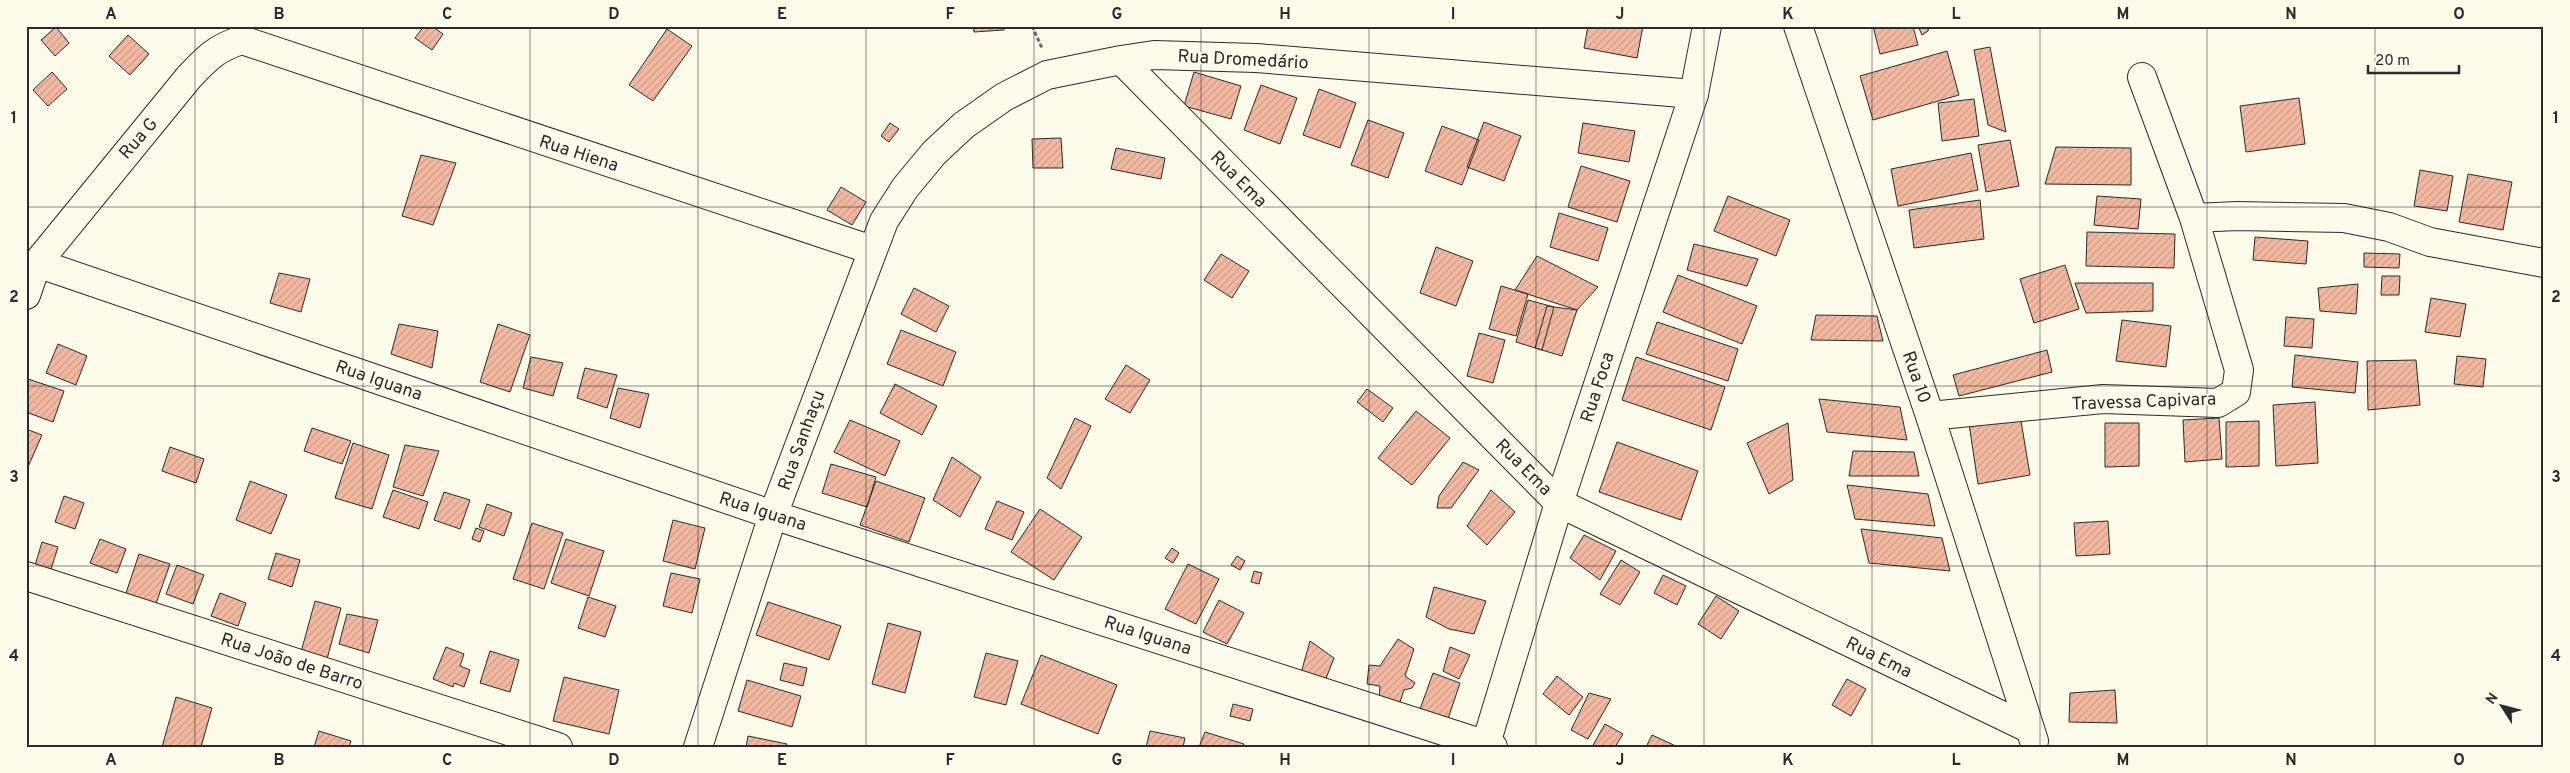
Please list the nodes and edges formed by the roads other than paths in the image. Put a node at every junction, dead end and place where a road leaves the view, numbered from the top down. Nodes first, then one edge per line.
1 (1707, 26) edge
2 (1798, 26) edge
3 (287, 56) joint
4 (1121, 60) junction
5 (2142, 77) dead end
6 (1694, 94) junction
7 (2194, 218) junction
8 (872, 250) junction
9 (2544, 262) edge
10 (37, 263) junction
11 (26, 295) edge
12 (1930, 416) junction
13 (1559, 503) junction
14 (773, 515) junction
15 (26, 576) edge
16 (2033, 738) edge
17 (1488, 746) edge
18 (558, 747) edge
19 (698, 747) edge

1 - 6 street, Rua Foca
2 - 12 street, Rua 10
3 - 8 street, Rua Hiena
3 - 10 street, Rua G
4 - 6 street, Rua Dromedário
4 - 8 street, Rua Dromedário
4 - 13 street, Rua Ema
5 - 7 street, Travessa Capivara
6 - 13 street, Rua Foca
7 - 9 street
7 - 12 street, Travessa Capivara
8 - 14 street, Rua Sanhaçu
10 - 11 street, Rua G
10 - 14 street, Rua Iguana
12 - 16 street, Rua 10
13 - 16 street, Rua Ema
13 - 17 street, Rua Foca
14 - 17 street, Rua Iguana
14 - 19 street, Rua Sanhaçu
15 - 18 street, Rua João de Barro

